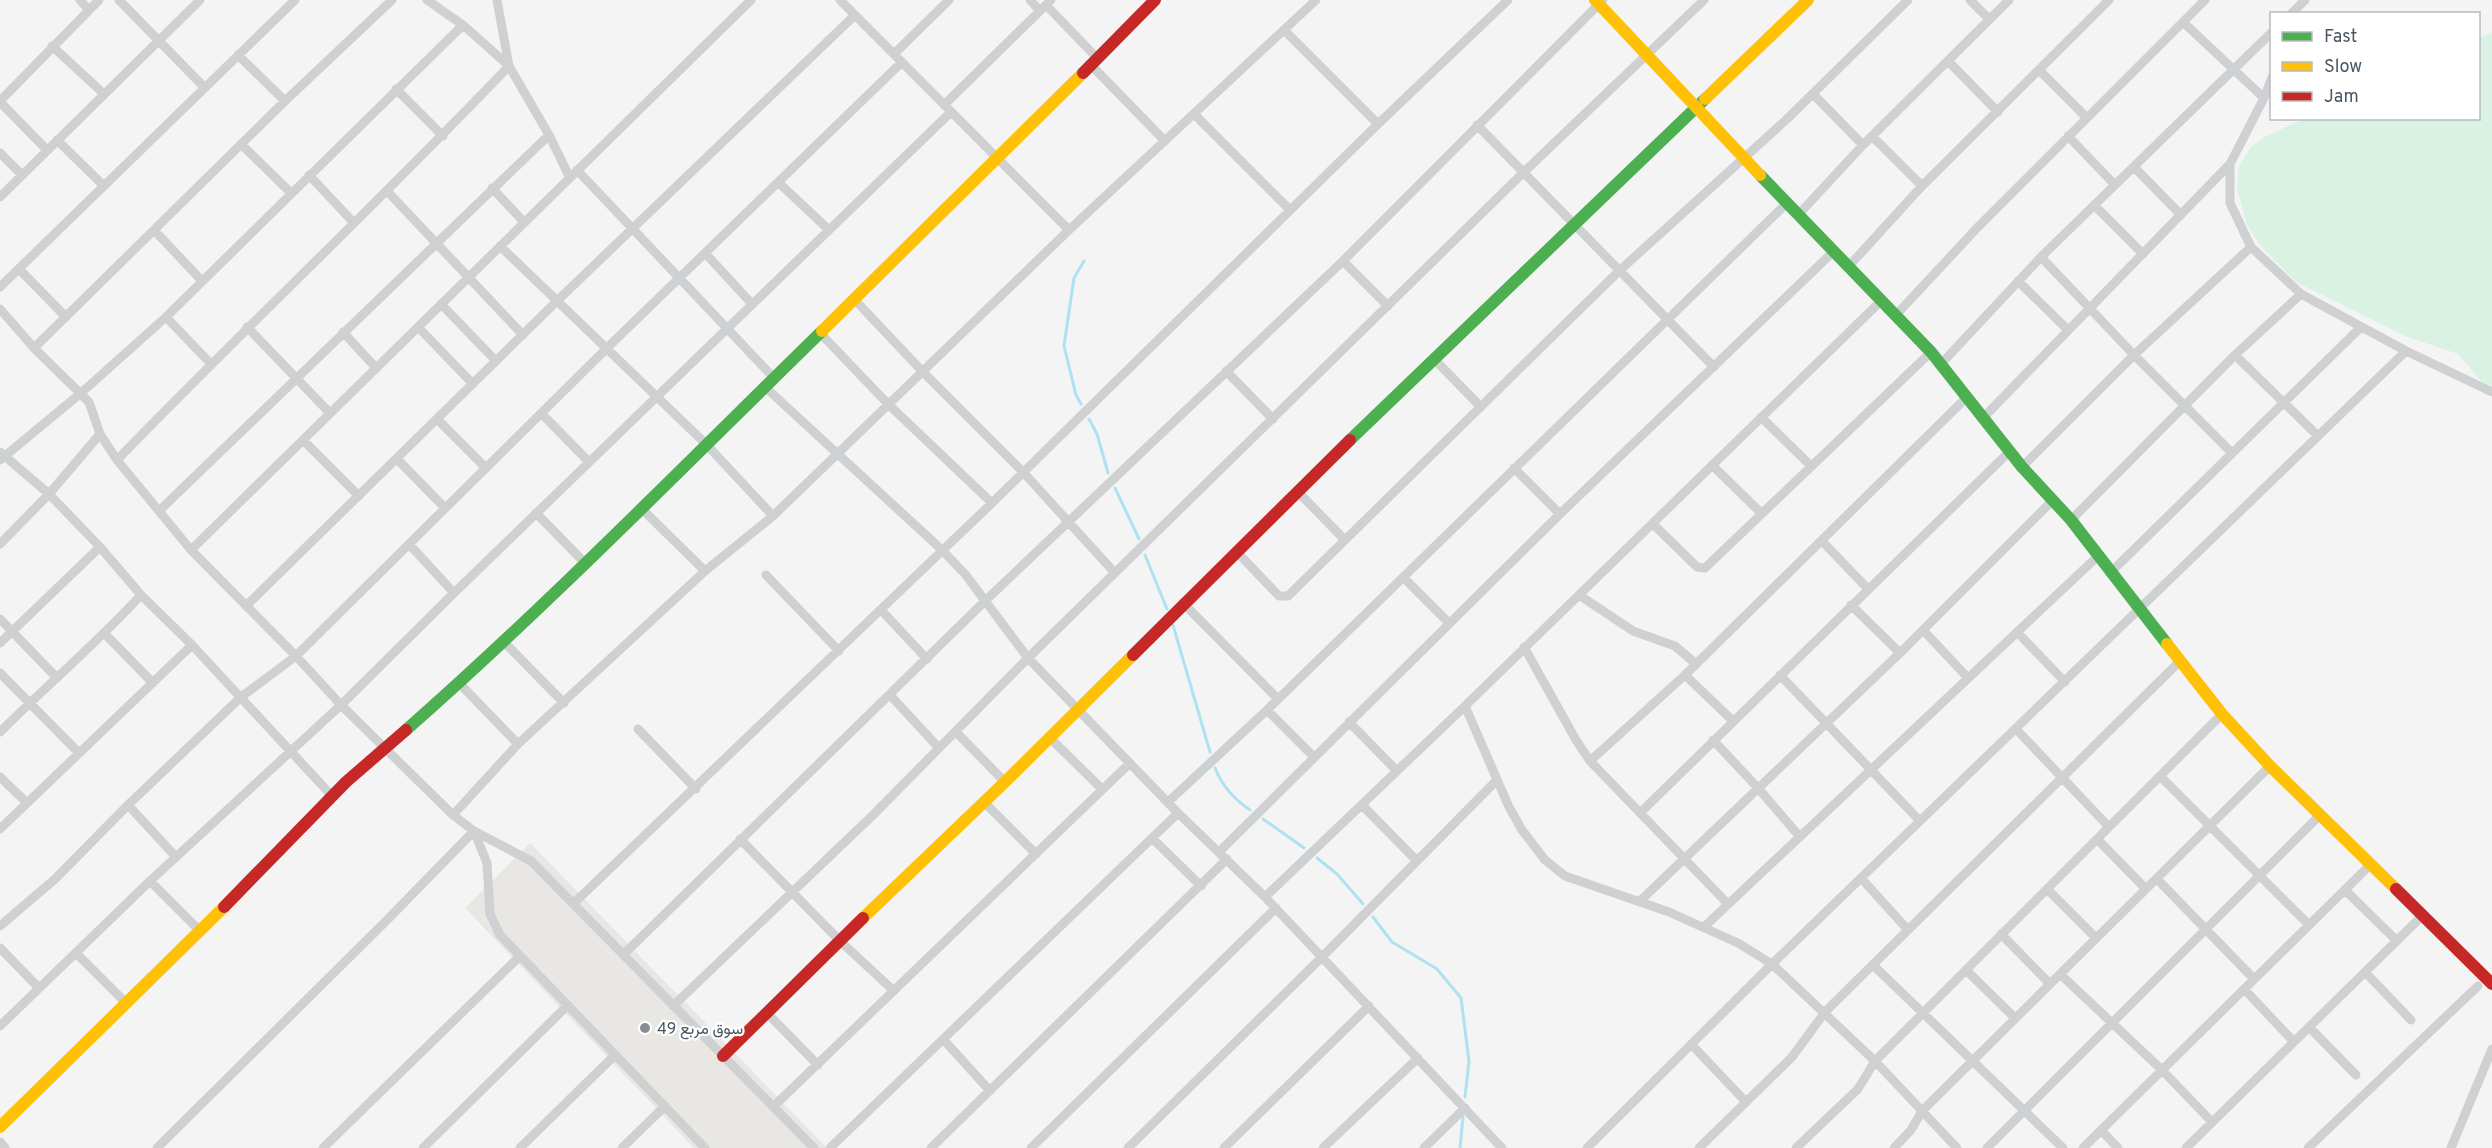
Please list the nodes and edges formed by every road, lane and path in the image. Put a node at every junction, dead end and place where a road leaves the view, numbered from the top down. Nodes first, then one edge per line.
1 (80, 0) edge
2 (99, 0) edge
3 (119, 0) edge
4 (200, 0) edge
5 (295, 0) edge
6 (392, 0) edge
7 (427, 0) edge
8 (497, 0) edge
9 (751, 0) edge
10 (949, 0) edge
11 (1030, 0) edge
12 (1155, 0) edge
13 (1508, 0) edge
14 (1704, 0) edge
15 (1808, 0) edge
16 (1893, 0) edge
17 (1908, 0) edge
18 (1970, 0) edge
19 (2009, 0) edge
20 (2109, 0) edge
21 (2205, 0) edge
22 (1599, 1) edge
23 (2305, 1) edge
24 (846, 2) edge
25 (1309, 2) edge
26 (1045, 5) edge
27 (1900, 8) junction
28 (89, 10) junction
29 (2293, 12) edge
30 (855, 15) junction
31 (1989, 20) junction
32 (2183, 22) junction
33 (463, 25) junction
34 (1284, 30) junction
35 (2270, 33) edge
36 (159, 40) junction
37 (52, 46) junction
38 (894, 54) junction
39 (1647, 55) junction
40 (238, 56) junction
41 (902, 62) junction
42 (1094, 62) junction
43 (1949, 62) junction
44 (509, 66) junction
45 (2233, 69) junction
46 (2040, 70) junction
47 (2270, 80) edge
48 (205, 88) junction
49 (396, 89) junction
50 (104, 94) junction
51 (1813, 94) junction
52 (2264, 98) junction
53 (0, 102) edge
54 (285, 102) junction
55 (944, 105) junction
56 (1695, 106) junction
57 (951, 112) junction
58 (1998, 112) junction
59 (1194, 114) junction
60 (2086, 117) junction
61 (1378, 124) junction
62 (1478, 125) junction
63 (549, 135) junction
64 (442, 136) junction
65 (1872, 136) junction
66 (2068, 136) junction
67 (57, 140) junction
68 (1165, 141) junction
69 (241, 144) junction
70 (1863, 145) junction
71 (47, 150) junction
72 (0, 153) edge
73 (1743, 157) junction
74 (998, 159) junction
75 (2230, 164) junction
76 (2134, 167) junction
77 (578, 170) junction
78 (1524, 173) junction
79 (22, 175) junction
80 (309, 175) junction
81 (570, 178) junction
82 (778, 182) junction
83 (2115, 185) junction
84 (104, 186) junction
85 (1922, 186) junction
86 (492, 188) junction
87 (387, 191) junction
88 (291, 193) junction
89 (0, 197) edge
90 (1787, 203) junction
91 (2094, 205) junction
92 (1290, 210) junction
93 (1798, 215) junction
94 (2181, 215) junction
95 (524, 222) junction
96 (354, 223) junction
97 (1573, 224) junction
98 (633, 228) junction
99 (154, 230) junction
100 (829, 230) junction
101 (1069, 231) junction
102 (437, 241) junction
103 (500, 246) junction
104 (2251, 247) junction
105 (1834, 251) junction
106 (705, 254) junction
107 (2143, 254) junction
108 (2041, 257) junction
109 (1343, 261) junction
110 (1849, 266) junction
111 (19, 269) junction
112 (1619, 272) junction
113 (469, 277) junction
114 (680, 278) junction
115 (202, 281) junction
116 (2018, 281) junction
117 (0, 287) edge
118 (2301, 294) junction
119 (854, 299) junction
120 (1882, 300) junction
121 (557, 301) junction
122 (441, 304) junction
123 (752, 304) junction
124 (1388, 306) junction
125 (0, 309) edge
126 (2089, 309) junction
127 (1896, 315) junction
128 (66, 317) junction
129 (166, 317) junction
130 (1667, 320) junction
131 (248, 327) junction
132 (418, 327) junction
133 (2361, 327) junction
134 (727, 329) junction
135 (2068, 330) junction
136 (343, 332) junction
137 (820, 333) junction
138 (523, 335) junction
139 (34, 348) junction
140 (607, 348) junction
141 (2406, 351) junction
142 (1931, 352) junction
143 (2134, 355) junction
144 (2235, 355) junction
145 (1434, 359) junction
146 (496, 361) junction
147 (211, 364) junction
148 (1941, 364) junction
149 (1714, 367) junction
150 (376, 368) junction
151 (1226, 371) junction
152 (922, 372) junction
153 (296, 378) junction
154 (774, 378) junction
155 (473, 384) junction
156 (765, 387) junction
157 (2492, 392) edge
158 (81, 393) junction
159 (657, 396) junction
160 (1967, 397) junction
161 (2282, 402) junction
162 (888, 404) junction
163 (2185, 405) junction
164 (1481, 407) junction
165 (330, 413) junction
166 (541, 413) junction
167 (1761, 417) junction
168 (437, 418) junction
169 (1983, 418) junction
170 (1273, 419) junction
171 (100, 434) junction
172 (2318, 436) junction
173 (303, 440) junction
174 (706, 444) junction
175 (2010, 451) junction
176 (2232, 453) junction
177 (836, 454) junction
178 (2, 456) edge
179 (397, 459) junction
180 (117, 460) junction
181 (589, 462) junction
182 (1712, 465) junction
183 (1811, 466) junction
184 (2022, 467) junction
185 (486, 468) junction
186 (1514, 468) junction
187 (1023, 472) junction
188 (1297, 490) junction
189 (49, 494) junction
190 (359, 496) junction
191 (2053, 500) junction
192 (992, 503) junction
193 (445, 508) junction
194 (640, 508) junction
195 (160, 510) junction
196 (536, 513) junction
197 (1761, 513) junction
198 (1560, 514) junction
199 (774, 516) junction
200 (2071, 520) junction
201 (1068, 522) junction
202 (1653, 524) junction
203 (1345, 540) junction
204 (1822, 541) junction
205 (0, 544) edge
206 (409, 544) junction
207 (100, 547) junction
208 (941, 549) junction
209 (191, 550) junction
210 (1236, 551) junction
211 (2098, 556) junction
212 (585, 563) junction
213 (705, 571) junction
214 (1115, 573) junction
215 (2110, 573) junction
216 (766, 575) dead end
217 (1403, 577) junction
218 (1868, 589) junction
219 (454, 593) junction
220 (141, 595) junction
221 (1579, 595) junction
222 (985, 601) junction
223 (1183, 603) junction
224 (1851, 605) junction
225 (246, 606) junction
226 (881, 610) junction
227 (2140, 611) junction
228 (0, 619) edge
229 (1449, 623) junction
230 (1923, 630) junction
231 (12, 631) junction
232 (2017, 632) junction
233 (105, 634) junction
234 (504, 641) junction
235 (0, 643) edge
236 (192, 645) junction
237 (1524, 647) junction
238 (839, 651) junction
239 (1899, 653) junction
240 (296, 656) junction
241 (1028, 658) junction
242 (927, 659) junction
243 (2180, 661) junction
244 (1696, 664) junction
245 (0, 673) edge
246 (1685, 675) junction
247 (1780, 675) junction
248 (57, 678) junction
249 (1968, 678) junction
250 (2065, 682) junction
251 (153, 683) junction
252 (459, 683) junction
253 (890, 695) junction
254 (240, 697) junction
255 (1278, 699) junction
256 (29, 703) junction
257 (564, 703) junction
258 (341, 705) junction
259 (1465, 706) junction
260 (1078, 708) junction
261 (1267, 710) junction
262 (2222, 714) junction
263 (1733, 721) junction
264 (1349, 722) junction
265 (1826, 723) junction
266 (638, 729) dead end
267 (2016, 729) junction
268 (0, 732) edge
269 (956, 732) junction
270 (1050, 738) junction
271 (1713, 740) junction
272 (518, 744) junction
273 (386, 746) junction
274 (939, 748) junction
275 (290, 751) junction
276 (79, 753) junction
277 (1314, 757) junction
278 (1590, 761) junction
279 (1130, 763) junction
280 (2270, 766) junction
281 (1871, 769) junction
282 (1397, 771) junction
283 (2160, 776) junction
284 (0, 777) edge
285 (2062, 778) junction
286 (1496, 780) junction
287 (1005, 782) junction
288 (1758, 788) junction
289 (696, 789) junction
290 (1102, 789) junction
291 (332, 796) junction
292 (984, 802) junction
293 (1168, 802) junction
294 (27, 803) junction
295 (128, 805) junction
296 (1362, 805) junction
297 (1178, 813) junction
298 (1640, 813) junction
299 (453, 815) junction
300 (2320, 815) junction
301 (1920, 821) junction
302 (2209, 826) junction
303 (2109, 827) junction
304 (0, 829) edge
305 (474, 831) junction
306 (1800, 837) junction
307 (1152, 838) junction
308 (740, 839) junction
309 (2097, 839) junction
310 (1219, 852) junction
311 (1036, 854) junction
312 (176, 857) junction
313 (1227, 859) junction
314 (1684, 859) junction
315 (1417, 861) junction
316 (2370, 865) junction
317 (2259, 876) junction
318 (1861, 878) junction
319 (2157, 879) junction
320 (150, 881) junction
321 (1201, 886) junction
322 (2047, 889) junction
323 (2146, 889) junction
324 (792, 890) junction
325 (2345, 890) junction
326 (1265, 897) junction
327 (1640, 901) junction
328 (573, 904) junction
329 (1728, 904) junction
330 (1276, 908) junction
331 (2423, 915) junction
332 (1, 922) edge
333 (2309, 925) junction
334 (1704, 927) junction
335 (2206, 929) junction
336 (199, 930) junction
337 (1908, 930) junction
338 (2001, 934) junction
339 (2096, 938) junction
340 (840, 941) junction
341 (2397, 941) junction
342 (0, 948) edge
343 (76, 953) junction
344 (623, 955) junction
345 (520, 956) junction
346 (1323, 957) junction
347 (1772, 964) junction
348 (1873, 965) junction
349 (1966, 970) junction
350 (2365, 972) junction
351 (2060, 974) junction
352 (2254, 979) junction
353 (2050, 984) junction
354 (2492, 984) edge
355 (38, 987) junction
356 (2478, 987) dead end
357 (2244, 989) junction
358 (894, 991) junction
359 (126, 1003) junction
360 (568, 1005) junction
361 (673, 1006) junction
362 (1369, 1006) junction
363 (1825, 1012) junction
364 (767, 1013) junction
365 (1922, 1014) junction
366 (2015, 1018) junction
367 (2411, 1020) dead end
368 (2112, 1023) junction
369 (0, 1026) edge
370 (2309, 1028) junction
371 (943, 1039) junction
372 (2294, 1042) junction
373 (1691, 1044) junction
374 (2492, 1049) edge
375 (615, 1055) junction
376 (723, 1056) junction
377 (1418, 1058) junction
378 (1875, 1061) junction
379 (1972, 1062) junction
380 (818, 1065) junction
381 (2162, 1070) junction
382 (2356, 1075) dead end
383 (990, 1091) junction
384 (1746, 1102) junction
385 (665, 1106) junction
386 (773, 1107) junction
387 (1465, 1108) junction
388 (1922, 1111) junction
389 (2024, 1111) junction
390 (2212, 1122) junction
391 (0, 1127) edge
392 (2101, 1130) junction
393 (0, 1142) edge
394 (5, 1148) edge
395 (157, 1148) edge
396 (323, 1148) edge
397 (423, 1148) edge
398 (520, 1148) edge
399 (622, 1148) edge
400 (705, 1148) edge
401 (814, 1148) edge
402 (830, 1148) edge
403 (931, 1148) edge
404 (1031, 1148) edge
405 (1128, 1148) edge
406 (1224, 1148) edge
407 (1323, 1148) edge
408 (1424, 1148) edge
409 (1502, 1148) edge
410 (1587, 1148) edge
411 (1699, 1148) edge
412 (1796, 1148) edge
413 (1894, 1148) edge
414 (1957, 1148) edge
415 (1987, 1148) edge
416 (2063, 1148) edge
417 (2083, 1148) edge
418 (2118, 1148) edge
419 (2186, 1148) edge
420 (2308, 1148) edge
421 (2451, 1148) edge

1 - 28 street
2 - 28 street
3 - 36 street
4 - 36 street
5 - 40 street
6 - 54 street
7 - 33 street
8 - 44 street
9 - 77 street
10 - 38 street
11 - 26 street
12 - 42 street
13 - 61 street
14 - 39 street
15 - 56 street
16 - 27 street
17 - 27 street
18 - 31 street
19 - 31 street
20 - 46 street
21 - 32 street
22 - 39 street
22 - 62 street
23 - 29 street
24 - 30 street
25 - 34 street
26 - 42 street
26 - 55 street
27 - 51 street
28 - 37 street
30 - 38 street
30 - 98 street
31 - 43 street
32 - 45 street
32 - 60 street
33 - 44 street
33 - 49 street
34 - 59 street
34 - 61 street
35 - 45 street
36 - 48 street
36 - 50 street
37 - 50 street
37 - 53 street
38 - 41 street
39 - 56 street
39 - 78 street
40 - 48 street
40 - 54 street
41 - 55 street
41 - 82 street
42 - 68 street
42 - 74 street
43 - 58 street
43 - 65 street
44 - 63 street
44 - 64 street
45 - 52 street
45 - 76 street
46 - 58 street
46 - 60 street
47 - 52 street
48 - 84 street
49 - 64 street
49 - 80 street
50 - 67 street
51 - 70 street
51 - 73 street
52 - 75 street
53 - 71 street
54 - 69 street
55 - 57 street
56 - 73 street
56 - 97 street
57 - 74 street
57 - 100 street
58 - 85 street
59 - 68 street
59 - 92 street
60 - 66 street
61 - 92 street
62 - 78 street
62 - 109 street
63 - 81 street
63 - 86 street
64 - 87 street
65 - 70 street
65 - 85 street
66 - 83 street
66 - 127 street
67 - 71 street
67 - 84 street
68 - 101 street
69 - 88 street
69 - 99 street
70 - 93 street
71 - 79 street
72 - 79 street
73 - 90 street
73 - 112 street
74 - 101 street
74 - 119 street
75 - 94 street
75 - 104 street
76 - 83 street
76 - 94 street
77 - 81 street
77 - 98 street
78 - 97 street
78 - 124 street
79 - 89 street
80 - 88 street
80 - 96 street
81 - 95 street
82 - 100 street
82 - 106 street
83 - 91 street
84 - 111 street
85 - 110 street
86 - 95 street
86 - 102 street
87 - 96 street
87 - 102 street
88 - 115 street
90 - 93 street
90 - 130 street
91 - 107 street
91 - 108 street
92 - 187 street
93 - 105 street
94 - 107 street
95 - 103 street
96 - 131 street
97 - 112 street
97 - 145 street
98 - 114 street
98 - 121 street
99 - 115 street
99 - 128 street
100 - 123 street
101 - 152 street
102 - 113 street
102 - 136 street
103 - 113 street
103 - 121 street
104 - 118 street
104 - 143 street
105 - 110 street
105 - 149 street
106 - 114 street
106 - 123 street
107 - 126 street
108 - 116 street
108 - 126 street
109 - 124 street
109 - 151 street
110 - 120 street
111 - 117 street
111 - 128 street
112 - 130 street
112 - 164 street
113 - 122 street
113 - 138 street
114 - 134 street
114 - 140 street
115 - 129 street
116 - 135 street
116 - 148 street
118 - 133 street
118 - 144 street
119 - 137 street
119 - 152 street
120 - 127 street
120 - 167 street
121 - 138 street
121 - 140 street
122 - 132 street
122 - 146 street
123 - 134 street
124 - 170 street
125 - 139 street
126 - 135 street
126 - 143 street
127 - 142 street
128 - 139 street
129 - 147 street
129 - 158 street
130 - 149 street
130 - 186 street
131 - 147 street
131 - 153 street
132 - 150 street
132 - 155 street
133 - 141 street
133 - 161 street
134 - 154 street
134 - 159 street
135 - 169 street
136 - 150 street
136 - 153 street
137 - 154 street
137 - 162 street
138 - 146 street
139 - 158 street
140 - 159 street
140 - 166 street
141 - 157 street
141 - 172 street
142 - 148 street
142 - 183 street
143 - 163 street
143 - 184 street
144 - 161 street
144 - 163 street
145 - 164 street
145 - 188 street
146 - 155 street
147 - 180 street
148 - 160 street
149 - 198 street
150 - 165 street
151 - 170 street
151 - 201 street
152 - 162 street
152 - 187 street
153 - 165 street
153 - 195 street
154 - 156 street
155 - 168 street
156 - 174 street
156 - 177 street
158 - 171 street
158 - 178 street
159 - 174 street
159 - 181 street
160 - 169 street
160 - 204 street
161 - 172 street
161 - 176 street
162 - 177 street
162 - 192 street
163 - 176 street
163 - 200 street
164 - 203 street
165 - 173 street
166 - 181 street
166 - 185 street
167 - 182 street
167 - 183 street
168 - 179 street
168 - 185 street
169 - 175 street
170 - 214 street
171 - 180 street
171 - 189 street
172 - 227 street
173 - 190 street
173 - 209 street
174 - 194 street
174 - 199 street
175 - 184 street
175 - 218 street
176 - 215 street
177 - 199 street
177 - 208 street
178 - 189 street
179 - 190 street
179 - 193 street
180 - 195 street
181 - 196 street
182 - 197 street
182 - 202 street
183 - 197 street
184 - 191 street
185 - 193 street
186 - 198 street
186 - 217 street
187 - 192 street
187 - 201 street
188 - 203 street
188 - 210 street
189 - 205 street
189 - 207 street
190 - 225 street
191 - 200 street
191 - 230 street
192 - 208 street
193 - 206 street
194 - 212 street
194 - 213 street
195 - 209 street
196 - 212 street
196 - 219 street
197 - 202 street
198 - 229 street
199 - 213 street
200 - 211 street
201 - 214 street
201 - 222 street
202 - 221 street
203 - 210 street
204 - 218 street
204 - 244 street
206 - 219 street
206 - 240 street
207 - 220 street
207 - 231 street
208 - 222 street
208 - 226 street
209 - 225 street
210 - 223 street
211 - 215 street
211 - 232 street
212 - 234 street
213 - 257 street
214 - 241 street
215 - 227 street
216 - 238 street
217 - 229 street
217 - 255 street
218 - 224 street
219 - 258 street
220 - 233 street
220 - 236 street
221 - 237 street
221 - 244 street
222 - 241 street
222 - 242 street
223 - 255 street
223 - 260 street
224 - 239 street
224 - 247 street
225 - 240 street
226 - 238 street
226 - 242 street
227 - 243 street
227 - 250 street
228 - 231 street
229 - 264 street
230 - 239 street
230 - 249 street
231 - 235 street
231 - 248 street
232 - 249 street
232 - 250 street
233 - 248 street
233 - 251 street
234 - 252 street
234 - 257 street
236 - 251 street
236 - 254 street
237 - 259 street
237 - 278 street
238 - 289 street
239 - 265 street
240 - 254 street
240 - 258 street
241 - 260 street
241 - 269 street
242 - 253 street
243 - 262 street
243 - 285 street
244 - 246 street
245 - 256 street
246 - 263 street
246 - 278 street
247 - 263 street
247 - 265 street
248 - 256 street
249 - 281 street
250 - 267 street
251 - 276 street
252 - 272 street
252 - 273 street
253 - 274 street
253 - 308 street
254 - 275 street
254 - 295 street
255 - 261 street
256 - 268 street
256 - 276 street
257 - 272 street
258 - 273 street
258 - 275 street
259 - 282 street
259 - 286 street
260 - 270 street
260 - 279 street
261 - 277 street
261 - 293 street
262 - 280 street
262 - 283 street
263 - 271 street
264 - 277 street
264 - 282 street
265 - 281 street
265 - 288 street
266 - 289 street
267 - 285 street
267 - 301 street
269 - 274 street
269 - 287 street
270 - 287 street
270 - 290 street
271 - 288 street
271 - 298 street
272 - 299 street
273 - 291 street
273 - 299 street
274 - 324 street
275 - 291 street
275 - 312 street
276 - 294 street
277 - 310 street
278 - 298 street
279 - 290 street
279 - 293 street
280 - 300 street
280 - 302 street
281 - 301 street
281 - 306 street
282 - 296 street
283 - 302 street
283 - 303 street
284 - 294 street
285 - 303 street
285 - 337 street
286 - 315 street
286 - 327 street
287 - 292 street
288 - 306 street
288 - 314 street
289 - 328 street
290 - 311 street
291 - 336 street
292 - 311 street
292 - 340 street
293 - 297 street
294 - 304 street
295 - 312 street
295 - 332 street
296 - 315 street
296 - 326 street
297 - 307 street
297 - 310 street
298 - 314 street
299 - 305 street
300 - 316 street
300 - 317 street
301 - 318 street
302 - 317 street
302 - 319 street
303 - 309 street
305 - 328 street
305 - 345 street
305 - 395 street
306 - 329 street
307 - 321 street
307 - 371 street
308 - 324 street
308 - 344 street
309 - 322 street
309 - 323 street
310 - 313 street
311 - 358 street
312 - 320 street
313 - 321 street
313 - 326 street
314 - 327 street
314 - 329 street
315 - 346 street
316 - 325 street
316 - 331 street
317 - 333 street
317 - 335 street
318 - 337 street
318 - 347 street
319 - 323 street
319 - 335 street
320 - 336 street
320 - 343 street
321 - 383 street
322 - 338 street
322 - 339 street
323 - 339 street
324 - 340 street
324 - 361 street
325 - 333 street
325 - 341 street
326 - 330 street
327 - 334 street
328 - 344 street
329 - 334 street
330 - 346 street
330 - 404 street
331 - 341 street
331 - 354 street
333 - 352 street
334 - 347 street
335 - 352 street
335 - 368 street
336 - 359 street
337 - 348 street
338 - 349 street
338 - 353 street
339 - 351 street
340 - 358 street
340 - 364 street
341 - 350 street
342 - 355 street
343 - 355 street
343 - 359 street
344 - 361 street
345 - 360 street
345 - 396 street
346 - 362 street
346 - 405 street
347 - 363 street
347 - 373 street
348 - 363 street
348 - 365 street
349 - 365 street
349 - 366 street
350 - 367 street
350 - 370 street
351 - 353 street
351 - 368 street
352 - 357 street
353 - 366 street
355 - 369 street
356 - 420 street
357 - 372 street
357 - 381 street
358 - 380 street
359 - 391 street
360 - 375 street
360 - 397 street
361 - 376 street
362 - 377 street
362 - 406 street
363 - 378 street
363 - 384 street
364 - 376 street
364 - 380 street
365 - 378 street
365 - 379 street
366 - 379 street
368 - 381 street
368 - 389 street
370 - 372 street
370 - 382 street
371 - 383 street
371 - 402 street
372 - 390 street
373 - 384 street
373 - 410 street
374 - 421 street
375 - 385 street
375 - 398 street
376 - 386 street
377 - 387 street
377 - 407 street
378 - 388 street
378 - 412 street
379 - 388 street
379 - 389 street
380 - 386 street
381 - 390 street
381 - 392 street
383 - 403 street
384 - 411 street
385 - 399 street
385 - 400 street
386 - 401 street
387 - 408 street
387 - 409 street
388 - 413 street
388 - 414 street
389 - 415 street
389 - 416 street
390 - 419 street
392 - 417 street
392 - 418 street
393 - 394 street

